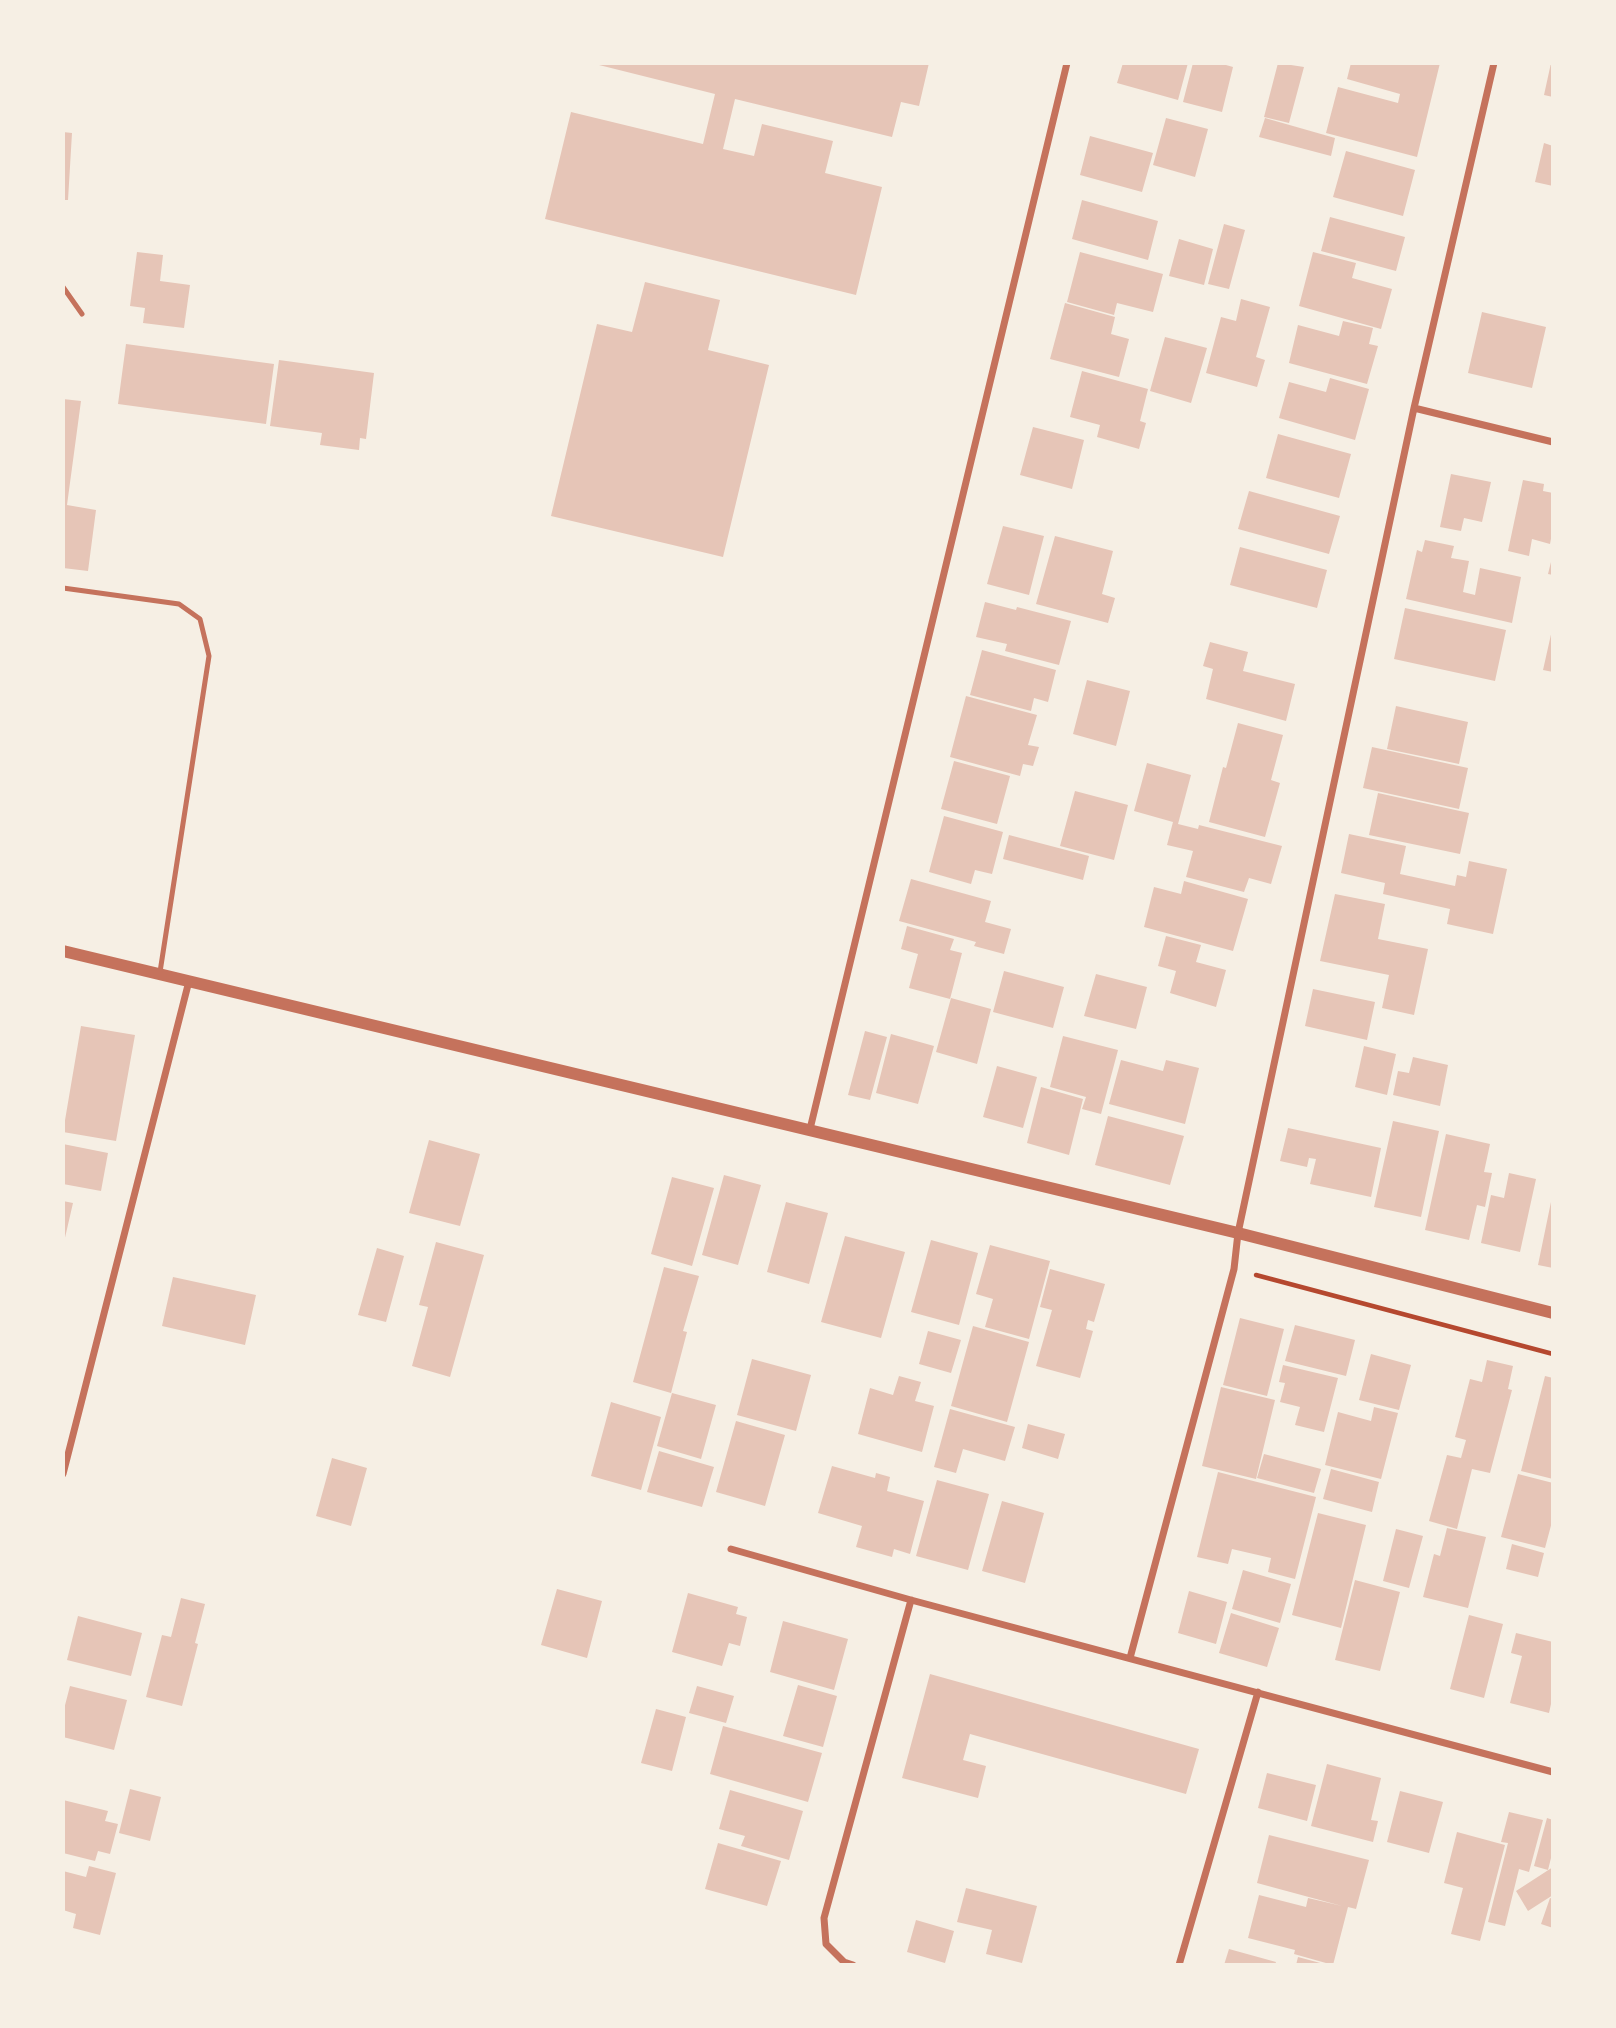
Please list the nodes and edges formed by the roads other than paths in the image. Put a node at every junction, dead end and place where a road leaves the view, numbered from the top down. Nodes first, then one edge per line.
1 (1067, 63) edge
2 (1494, 63) edge
3 (63, 287) edge
4 (82, 314) dead end
5 (1414, 408) junction
6 (1553, 442) edge
7 (63, 587) edge
8 (63, 951) edge
9 (160, 974) junction
10 (189, 981) junction
11 (810, 1129) junction
12 (1238, 1233) junction
13 (1553, 1313) edge
14 (64, 1464) edge
15 (63, 1474) edge
16 (731, 1549) dead end
17 (911, 1600) junction
18 (1130, 1658) junction
19 (1258, 1692) junction
20 (1553, 1772) edge
21 (852, 1965) edge
22 (1179, 1965) edge

1 - 11 street
2 - 5 street
3 - 4 lane
5 - 6 street
5 - 12 street
7 - 9 lane
8 - 9 street
9 - 10 street
10 - 11 street
10 - 14 street
11 - 12 street
12 - 13 street
12 - 18 street
14 - 15 street
16 - 17 street
17 - 18 street
17 - 21 street
18 - 19 street
19 - 20 street
19 - 22 street

